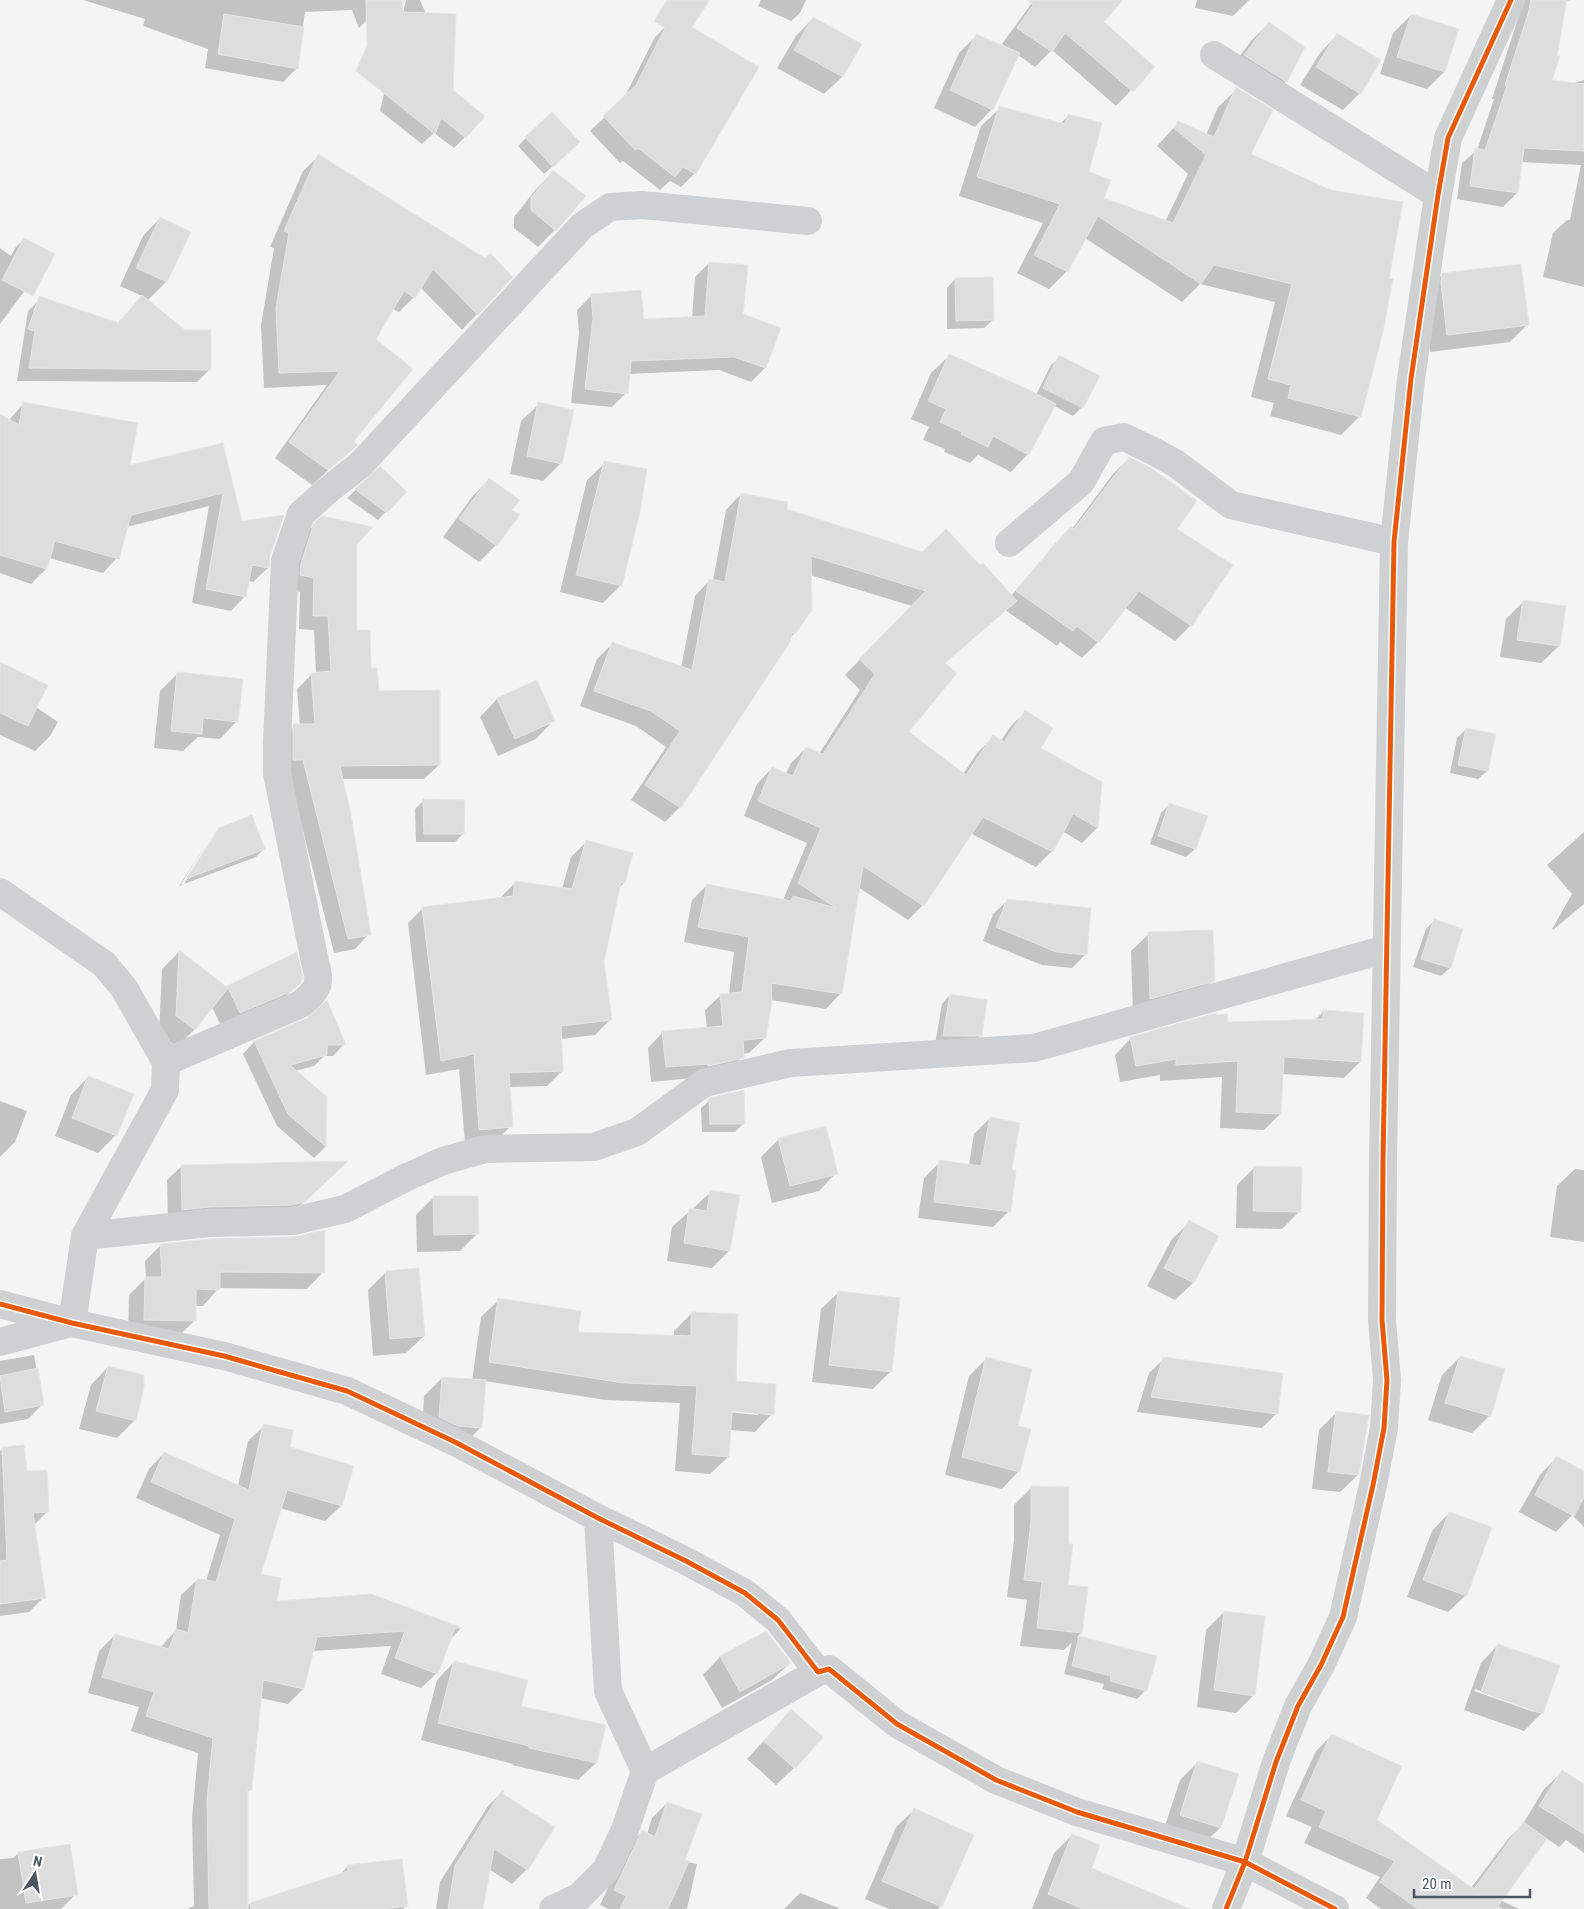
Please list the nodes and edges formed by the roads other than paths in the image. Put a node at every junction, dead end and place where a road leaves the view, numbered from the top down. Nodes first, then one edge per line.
1 (1511, 0) edge
2 (1214, 55) dead end
3 (1438, 195) junction
4 (808, 221) dead end
5 (1394, 542) junction
6 (1009, 543) dead end
7 (0, 892) edge
8 (1386, 949) junction
9 (166, 1062) junction
10 (85, 1236) junction
11 (0, 1304) edge
12 (72, 1323) junction
13 (0, 1342) edge
14 (598, 1518) junction
15 (818, 1672) junction
16 (645, 1771) junction
17 (1245, 1862) junction
18 (553, 1909) edge
19 (1226, 1909) edge
20 (1335, 1909) edge

1 - 3 street
2 - 3 street
3 - 5 street
4 - 9 street
5 - 6 street
5 - 8 street
7 - 9 street
8 - 10 street
8 - 17 street
9 - 10 street
10 - 12 street
11 - 12 street
12 - 13 street
12 - 14 street
14 - 15 street
14 - 16 street
15 - 16 street
15 - 17 street
16 - 18 street
17 - 19 street
17 - 20 street

